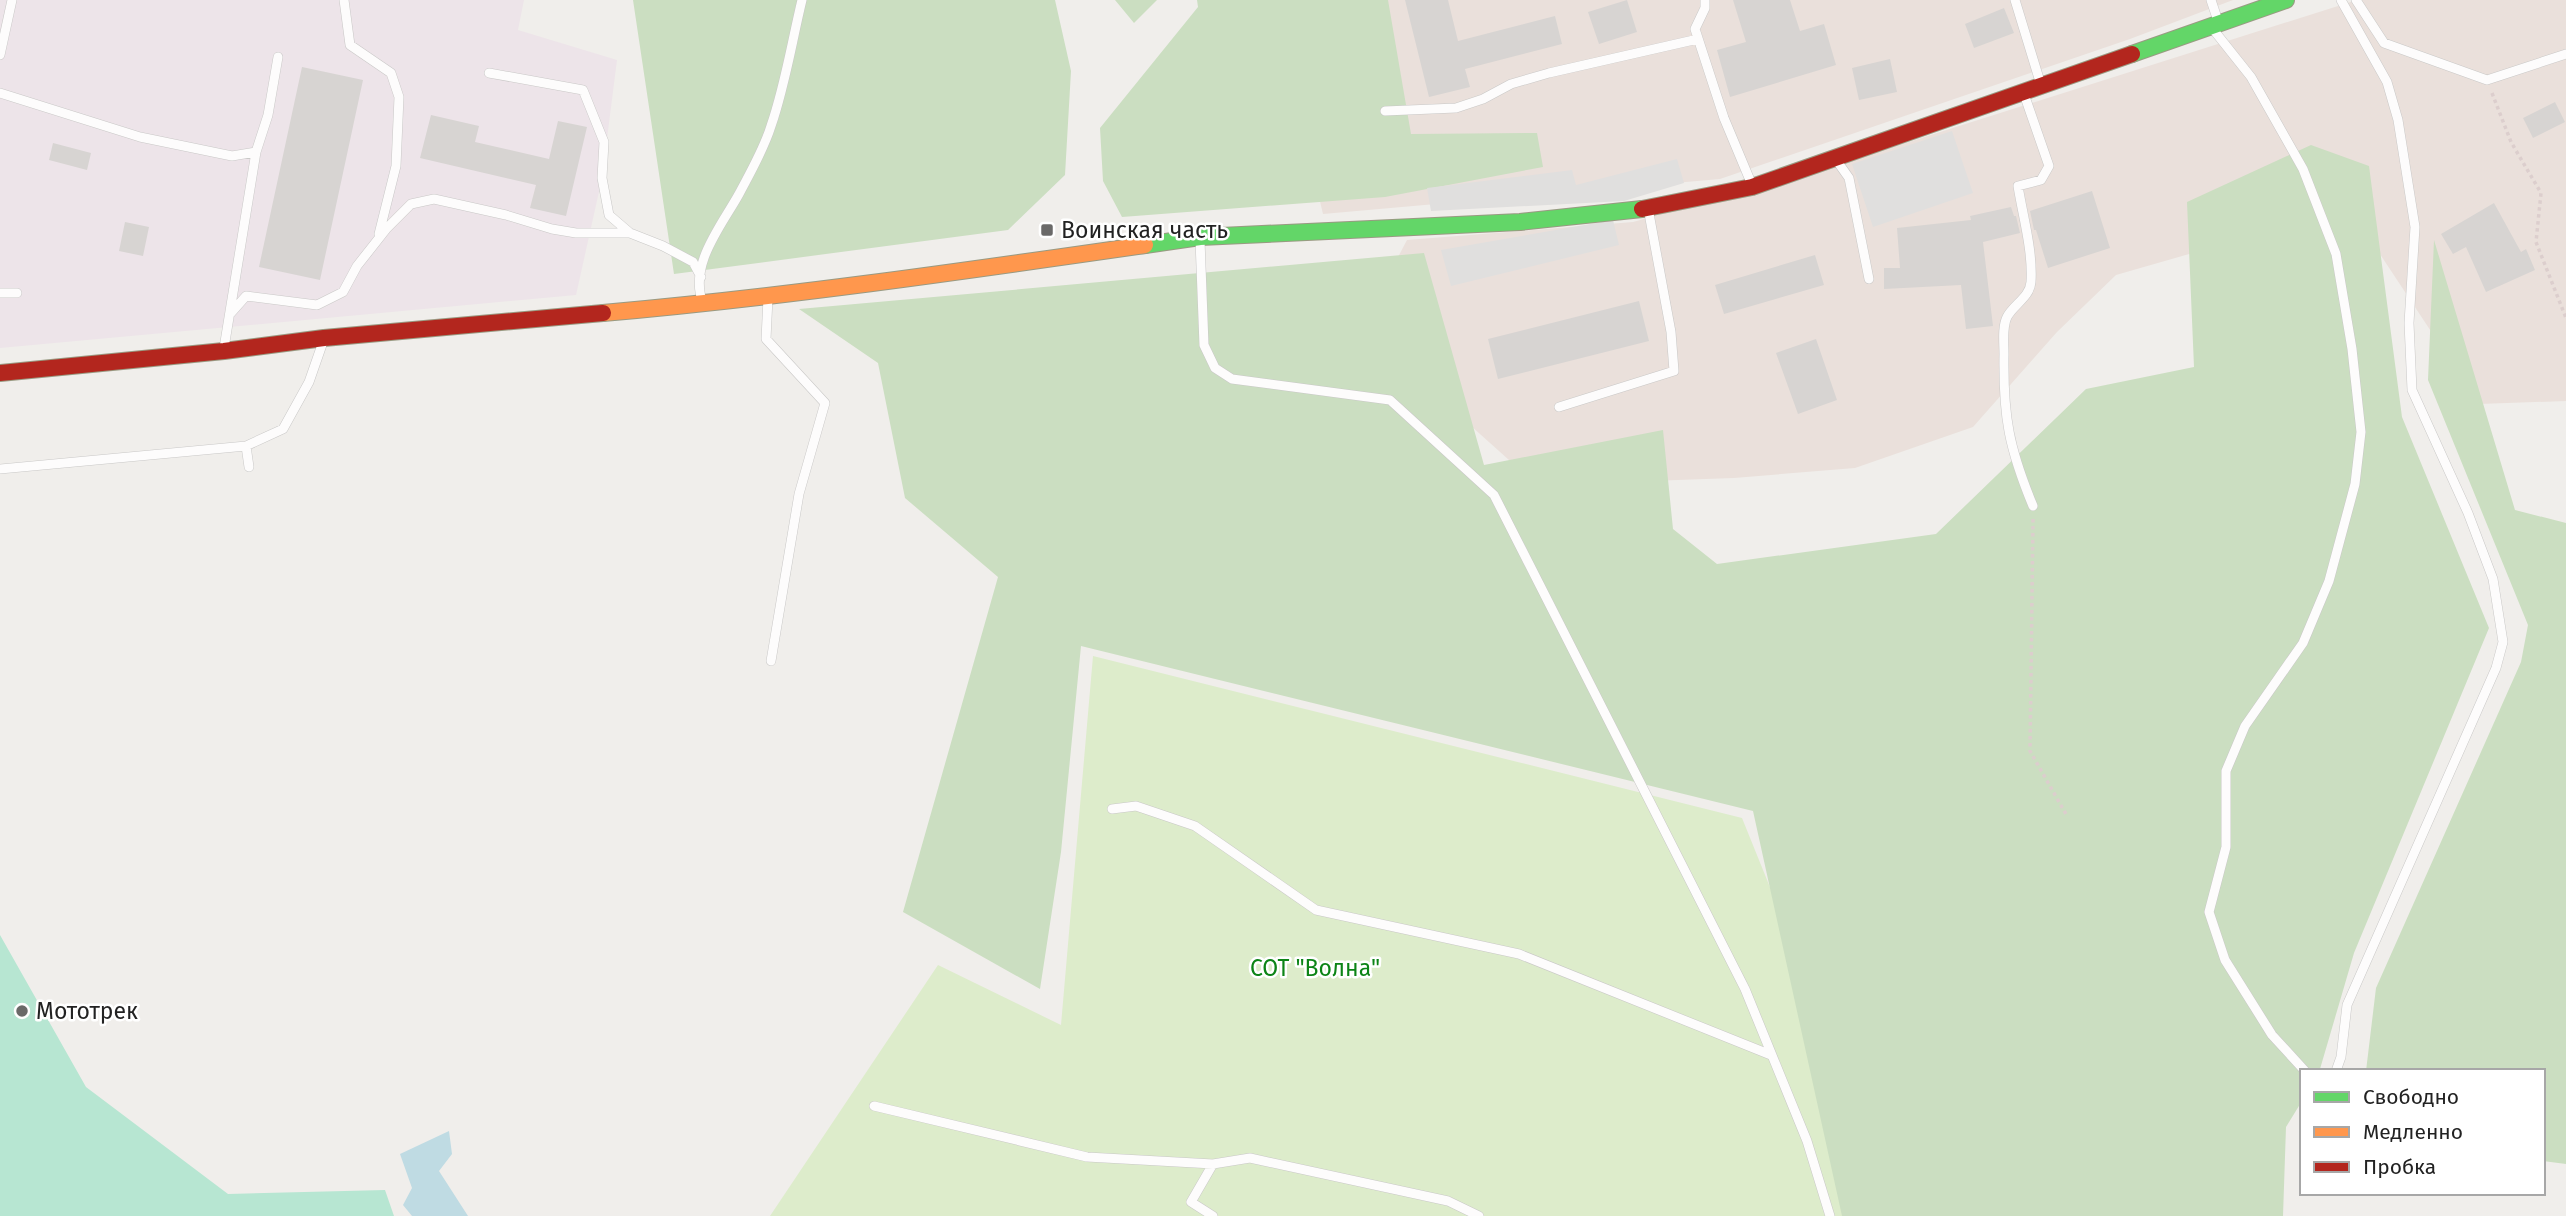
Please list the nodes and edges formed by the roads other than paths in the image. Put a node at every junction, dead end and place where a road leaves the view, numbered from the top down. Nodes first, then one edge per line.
1 (12, 0) edge
2 (344, 0) edge
3 (802, 0) edge
4 (1705, 0) edge
5 (2015, 0) edge
6 (2211, 0) edge
7 (2287, 0) edge
8 (2341, 0) edge
9 (2356, 0) edge
10 (2215, 25) junction
11 (1698, 39) junction
12 (2566, 54) edge
13 (0, 55) edge
14 (278, 57) dead end
15 (489, 74) dead end
16 (2041, 86) junction
17 (2024, 92) junction
18 (0, 93) edge
19 (1384, 111) dead end
20 (256, 152) junction
21 (1835, 159) junction
22 (1752, 187) junction
23 (1647, 208) junction
24 (630, 233) junction
25 (1200, 237) junction
26 (378, 239) junction
27 (701, 277) junction
28 (1870, 279) dead end
29 (0, 293) edge
30 (17, 293) dead end
31 (768, 297) junction
32 (704, 304) junction
33 (230, 314) junction
34 (324, 338) junction
35 (224, 351) junction
36 (0, 373) edge
37 (1559, 407) dead end
38 (246, 446) junction
39 (249, 467) dead end
40 (0, 469) edge
41 (2033, 506) road end
42 (771, 661) dead end
43 (1112, 809) dead end
44 (1771, 1055) junction
45 (2303, 1069) edge
46 (2337, 1069) edge
47 (874, 1106) dead end
48 (1213, 1164) junction
49 (1213, 1216) edge
50 (1479, 1216) edge
51 (1830, 1216) edge

1 - 13 lane
2 - 26 lane
3 - 27 lane
4 - 11 lane
5 - 16 lane
6 - 10 lane
7 - 10 street
8 - 46 lane
9 - 12 lane
10 - 16 street
10 - 45 lane
11 - 19 lane
11 - 22 lane
14 - 20 lane
15 - 24 lane
16 - 17 street
17 - 21 street
17 - 41 lane
18 - 20 lane
20 - 33 lane
21 - 22 street
21 - 28 lane
22 - 23 street
23 - 25 street
23 - 37 lane
24 - 26 lane
24 - 27 lane
25 - 31 street
25 - 44 lane
26 - 33 lane
27 - 32 lane
29 - 30 lane
31 - 32 street
31 - 42 lane
32 - 34 street
33 - 35 lane
34 - 35 street
34 - 38 lane
35 - 36 street
38 - 39 lane
38 - 40 lane
43 - 44 lane
44 - 51 lane
47 - 48 lane
48 - 49 lane
48 - 50 lane

